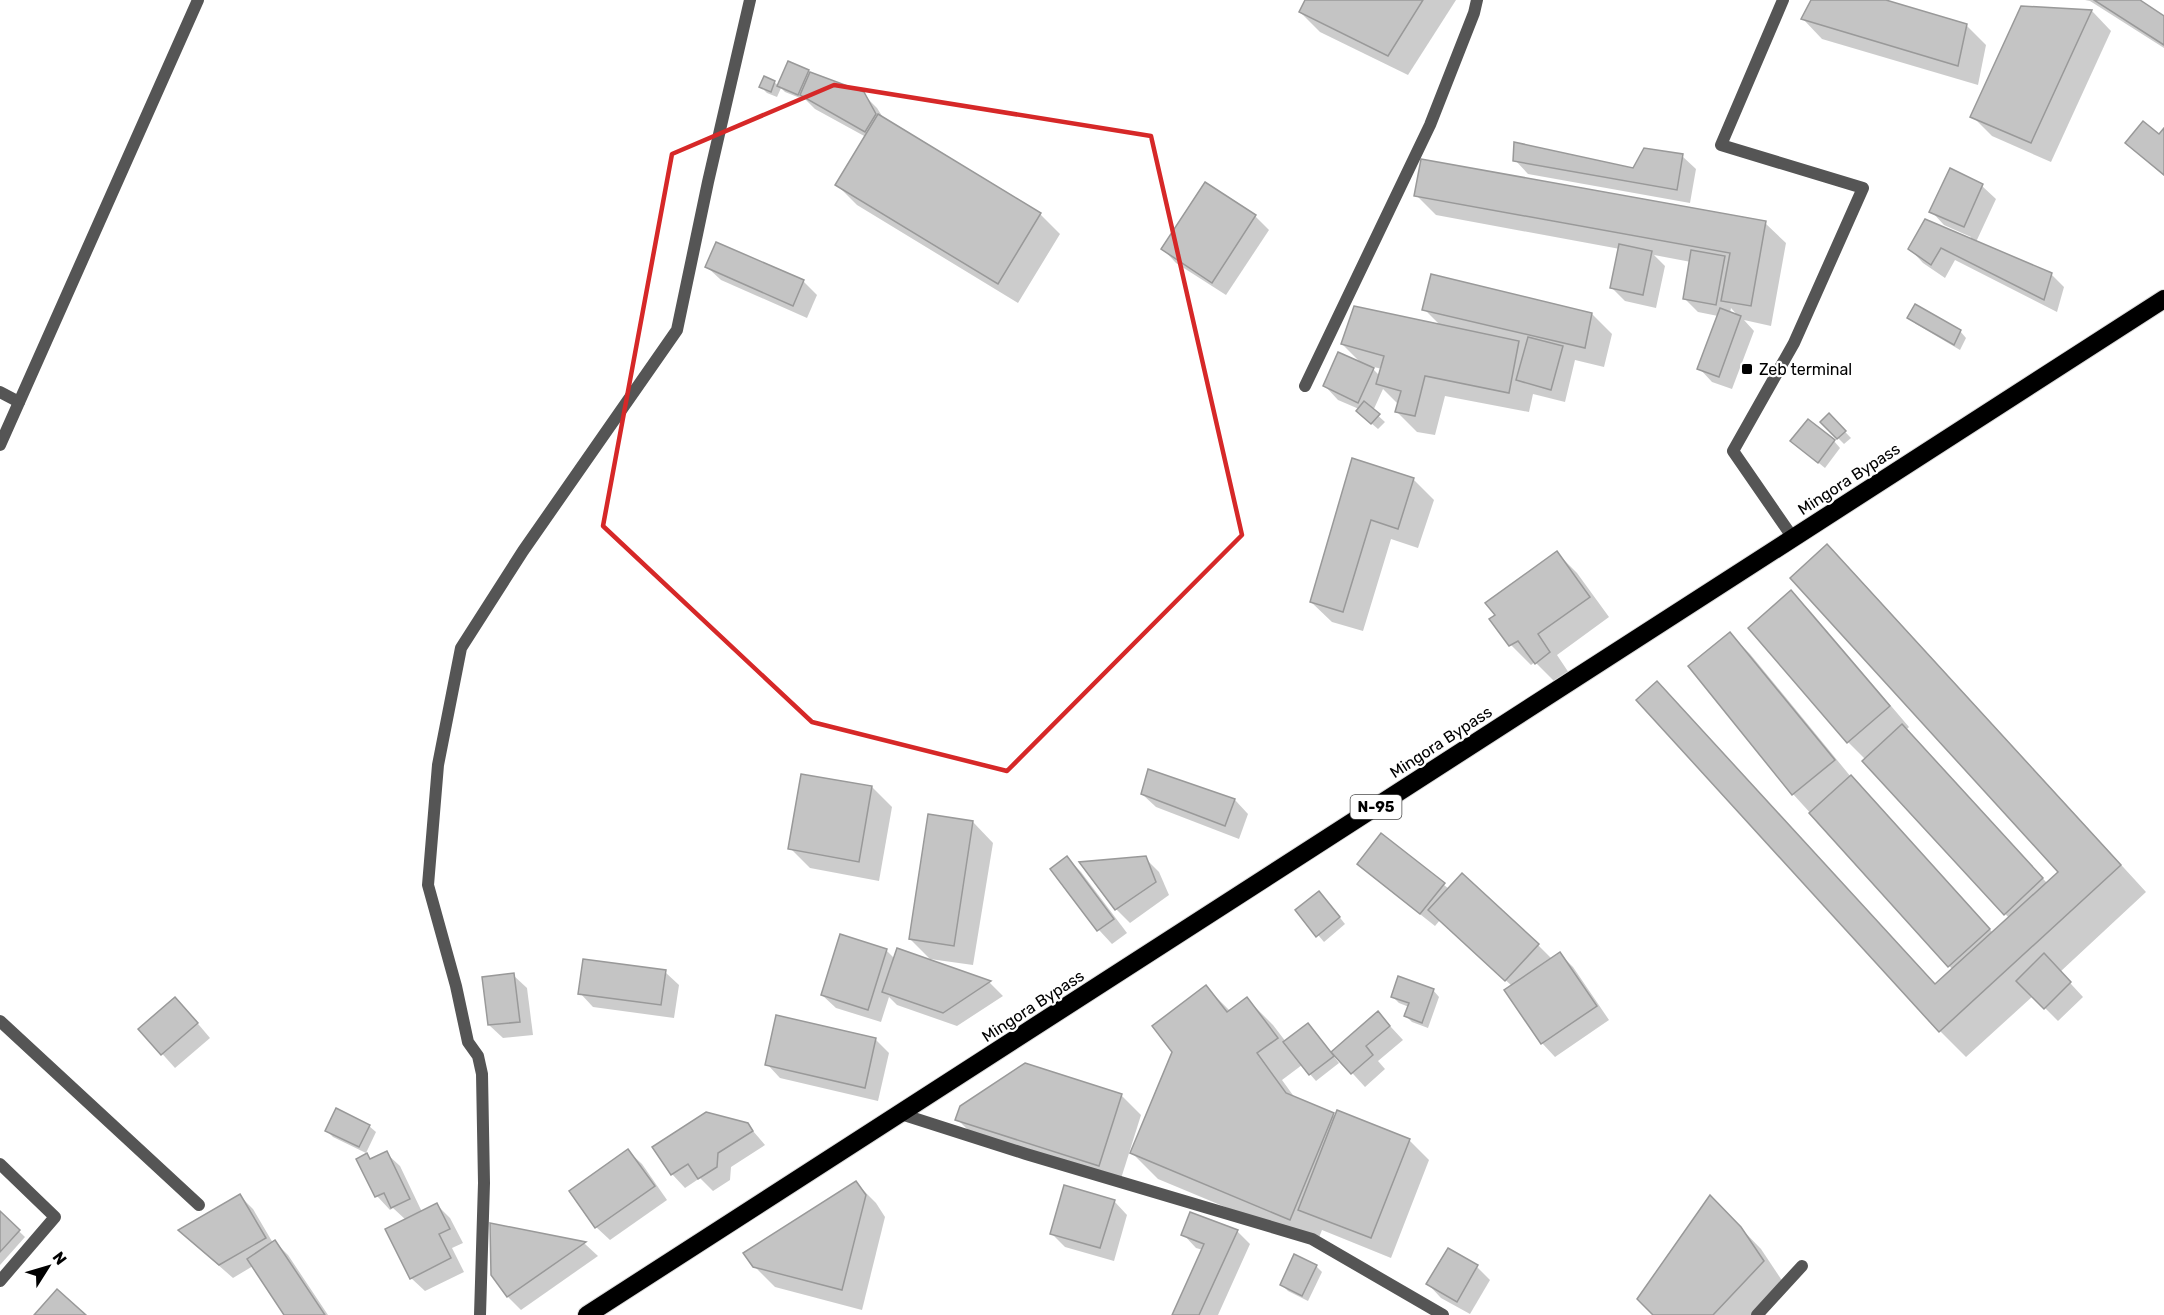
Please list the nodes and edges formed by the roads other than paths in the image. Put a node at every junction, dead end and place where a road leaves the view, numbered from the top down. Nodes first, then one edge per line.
1 (198, 0) edge
2 (750, 0) edge
3 (1477, 0) edge
4 (1783, 0) edge
5 (2164, 299) edge
6 (1305, 386) dead end
7 (0, 392) edge
8 (19, 402) junction
9 (0, 445) edge
10 (1793, 538) junction
11 (0, 1022) edge
12 (901, 1114) junction
13 (0, 1164) edge
14 (199, 1205) dead end
15 (1802, 1266) dead end
16 (0, 1281) edge
17 (480, 1315) edge
18 (587, 1315) edge
19 (1443, 1315) edge
20 (1757, 1315) edge

1 - 8 street
2 - 17 street
3 - 6 street
4 - 10 street
5 - 10 highway, Mingora Bypass / N-95
7 - 8 street
8 - 9 street
10 - 12 highway, Mingora Bypass / N-95
11 - 14 street
12 - 18 highway, Mingora Bypass / N-95
12 - 19 street
13 - 16 street
15 - 20 street

